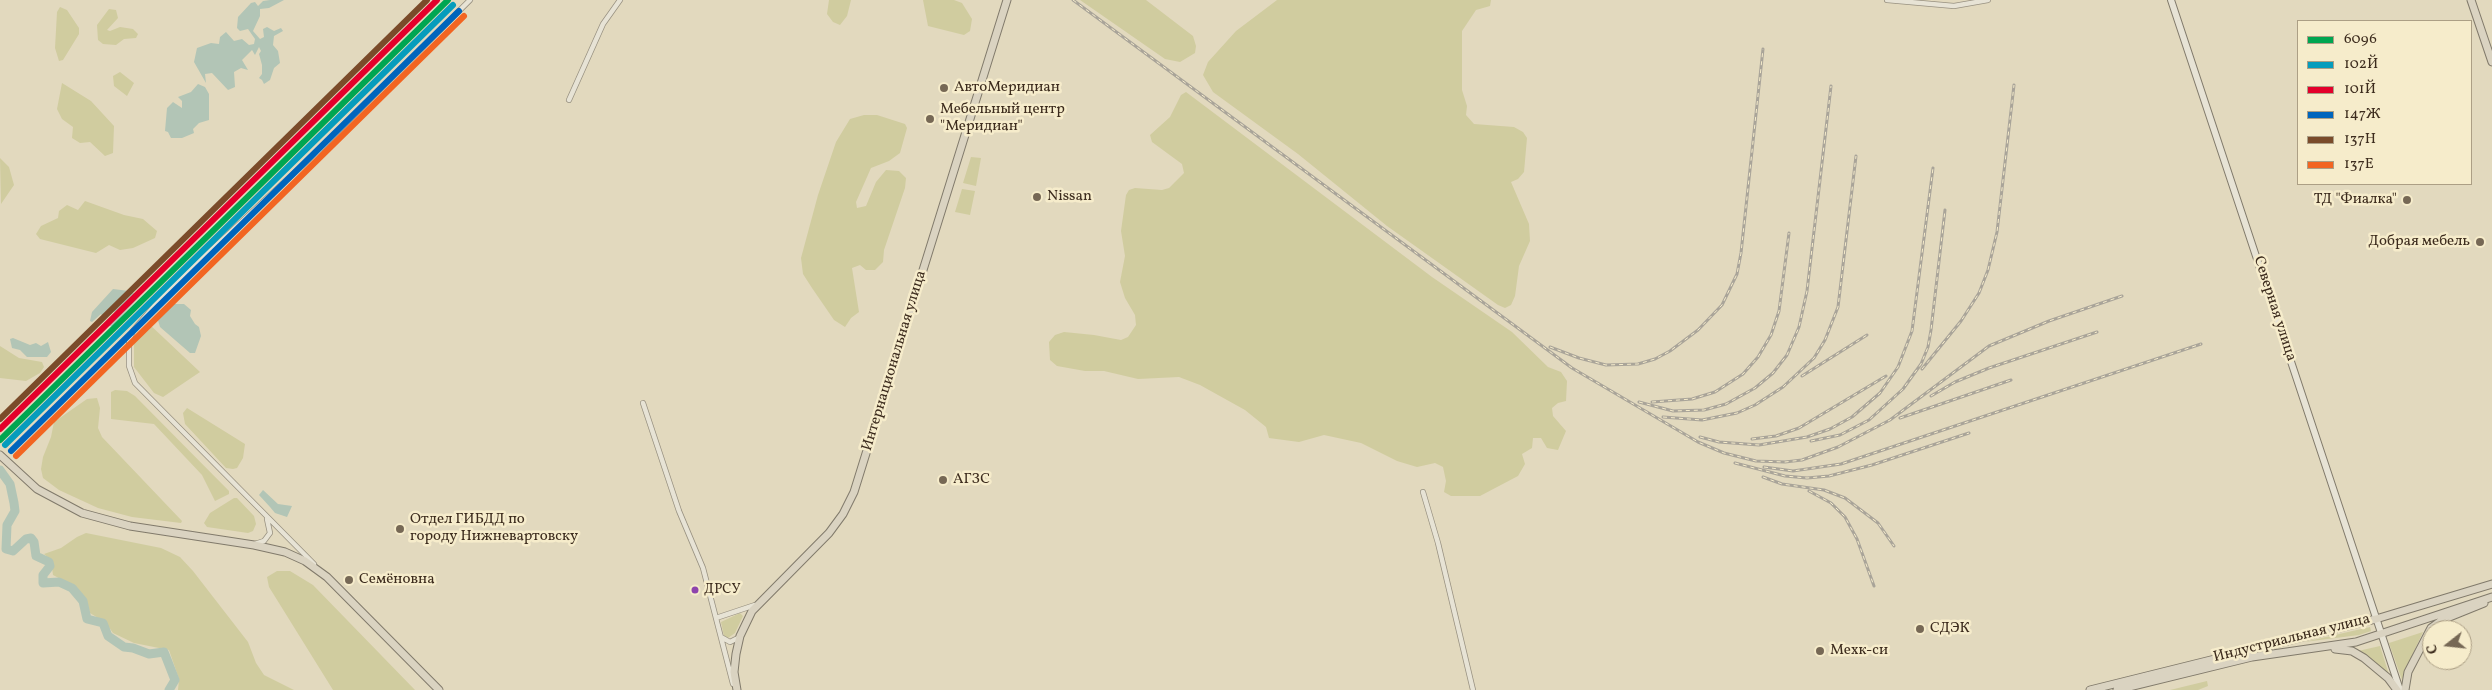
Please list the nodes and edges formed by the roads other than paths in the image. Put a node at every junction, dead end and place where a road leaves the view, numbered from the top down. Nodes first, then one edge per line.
1 (470, 0) edge
2 (620, 0) edge
3 (1007, 0) edge
4 (1887, 0) edge
5 (1988, 0) edge
6 (2171, 0) edge
7 (2471, 0) edge
8 (2492, 62) edge
9 (569, 100) dead end
10 (643, 403) dead end
11 (0, 455) edge
12 (1422, 492) dead end
13 (265, 515) junction
14 (254, 544) junction
15 (327, 577) junction
16 (2492, 584) edge
17 (2492, 597) edge
18 (757, 604) junction
19 (742, 610) junction
20 (716, 618) junction
21 (2376, 619) junction
22 (747, 620) junction
23 (2382, 635) junction
24 (720, 636) junction
25 (740, 637) junction
26 (2322, 648) junction
27 (439, 690) edge
28 (736, 690) edge
29 (1473, 690) edge
30 (2090, 690) edge
31 (2117, 690) edge
32 (2398, 690) edge
33 (2405, 690) edge

1 - 13 street
2 - 9 street
3 - 18 main road, Интернациональная улица
4 - 5 street
6 - 21 main road, Северная улица
7 - 8 main road
10 - 20 street
11 - 14 main road
12 - 29 street
13 - 14 street
13 - 15 street
14 - 15 main road
15 - 27 main road
16 - 21 main road, Индустриальная улица
17 - 23 main road, Индустриальная улица
17 - 33 main road
18 - 19 street
18 - 22 main road, Интернациональная улица
19 - 20 street
19 - 22 street
20 - 24 street
21 - 23 main road, Северная улица
21 - 30 main road, Индустриальная улица
22 - 25 main road, Интернациональная улица
23 - 26 main road, Индустриальная улица
23 - 32 main road, Северная улица
24 - 25 street
24 - 28 street
25 - 28 main road, Интернациональная улица
26 - 31 main road, Индустриальная улица
26 - 32 main road

